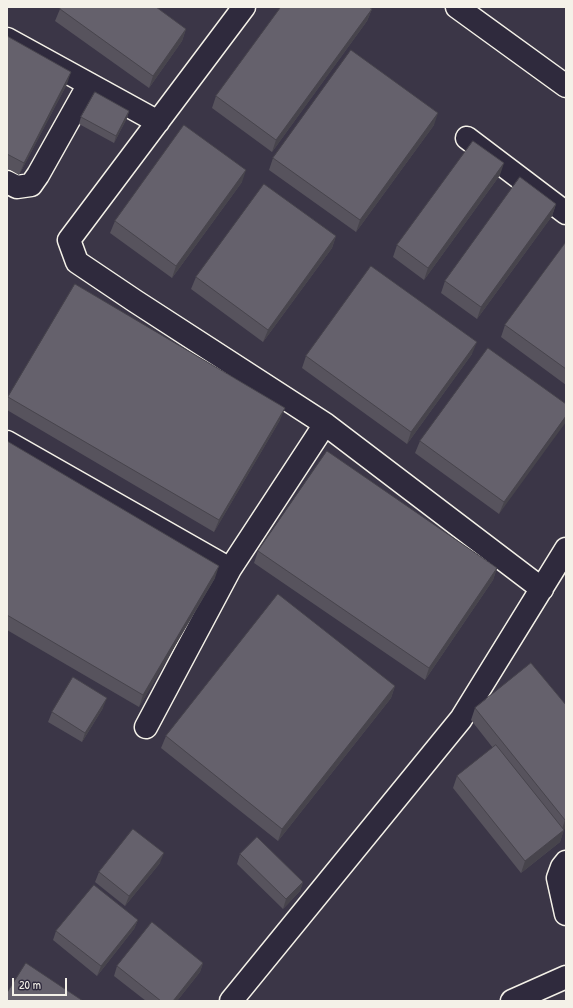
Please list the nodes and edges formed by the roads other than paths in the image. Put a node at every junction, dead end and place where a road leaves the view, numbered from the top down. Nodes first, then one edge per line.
1 (244, 7) edge
2 (457, 7) edge
3 (7, 39) edge
4 (89, 84) junction
5 (566, 86) edge
6 (158, 122) junction
7 (467, 138) dead end
8 (7, 182) edge
9 (566, 212) edge
10 (325, 424) junction
11 (7, 442) edge
12 (566, 549) edge
13 (230, 569) junction
14 (542, 589) junction
15 (146, 727) dead end
16 (566, 862) edge
17 (566, 914) edge
18 (566, 977) edge
19 (231, 1001) edge
20 (512, 1001) edge

1 - 6 street
2 - 5 street
3 - 4 street
4 - 6 street
4 - 8 street
6 - 10 street
7 - 9 street
10 - 13 street
10 - 14 street
11 - 13 street
12 - 14 street
13 - 15 street
14 - 19 street
16 - 17 street
18 - 20 street

